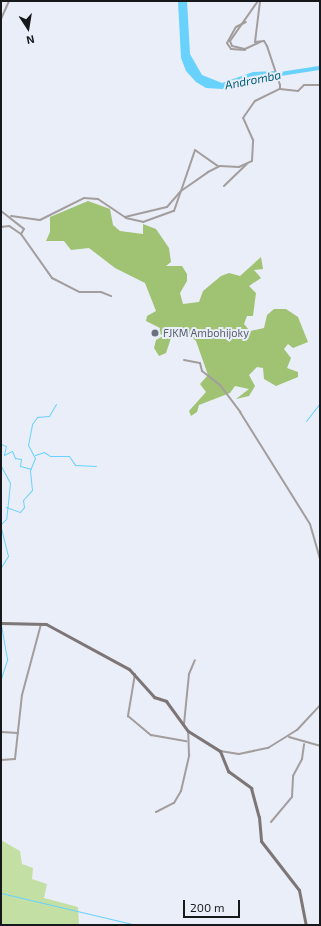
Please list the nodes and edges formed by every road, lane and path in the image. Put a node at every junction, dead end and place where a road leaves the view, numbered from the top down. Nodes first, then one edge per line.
1 (9, 1) edge
2 (258, 1) edge
3 (1, 19) edge
4 (261, 42) junction
5 (320, 85) edge
6 (280, 89) junction
7 (248, 163) junction
8 (220, 166) junction
9 (224, 186) dead end
10 (181, 191) junction
11 (1, 210) edge
12 (11, 216) junction
13 (125, 217) junction
14 (1, 227) edge
15 (21, 234) junction
16 (111, 296) dead end
17 (184, 360) dead end
18 (320, 558) edge
19 (1, 623) edge
20 (41, 623) junction
21 (195, 660) dead end
22 (135, 674) junction
23 (320, 705) edge
24 (183, 725) junction
25 (188, 731) junction
26 (1, 732) edge
27 (18, 734) junction
28 (288, 737) junction
29 (186, 741) junction
30 (304, 744) junction
31 (320, 745) edge
32 (220, 751) junction
33 (1, 760) edge
34 (156, 812) dead end
35 (271, 822) dead end
36 (306, 925) edge

1 - 3 street
2 - 4 street
2 - 4 street
4 - 6 street
5 - 6 street
6 - 7 street
7 - 8 street
7 - 9 street
8 - 10 street
8 - 10 street
10 - 13 street
10 - 13 street
11 - 12 street
12 - 13 street
12 - 15 street
14 - 15 street
15 - 16 street
17 - 18 street
19 - 20 street
20 - 22 street
20 - 27 street
21 - 24 street
22 - 24 street
22 - 29 street
23 - 28 street
24 - 25 street
25 - 29 street
25 - 32 street
26 - 27 street
27 - 33 street
28 - 30 street
28 - 32 street
29 - 34 street
30 - 31 street
30 - 35 street
32 - 36 street

